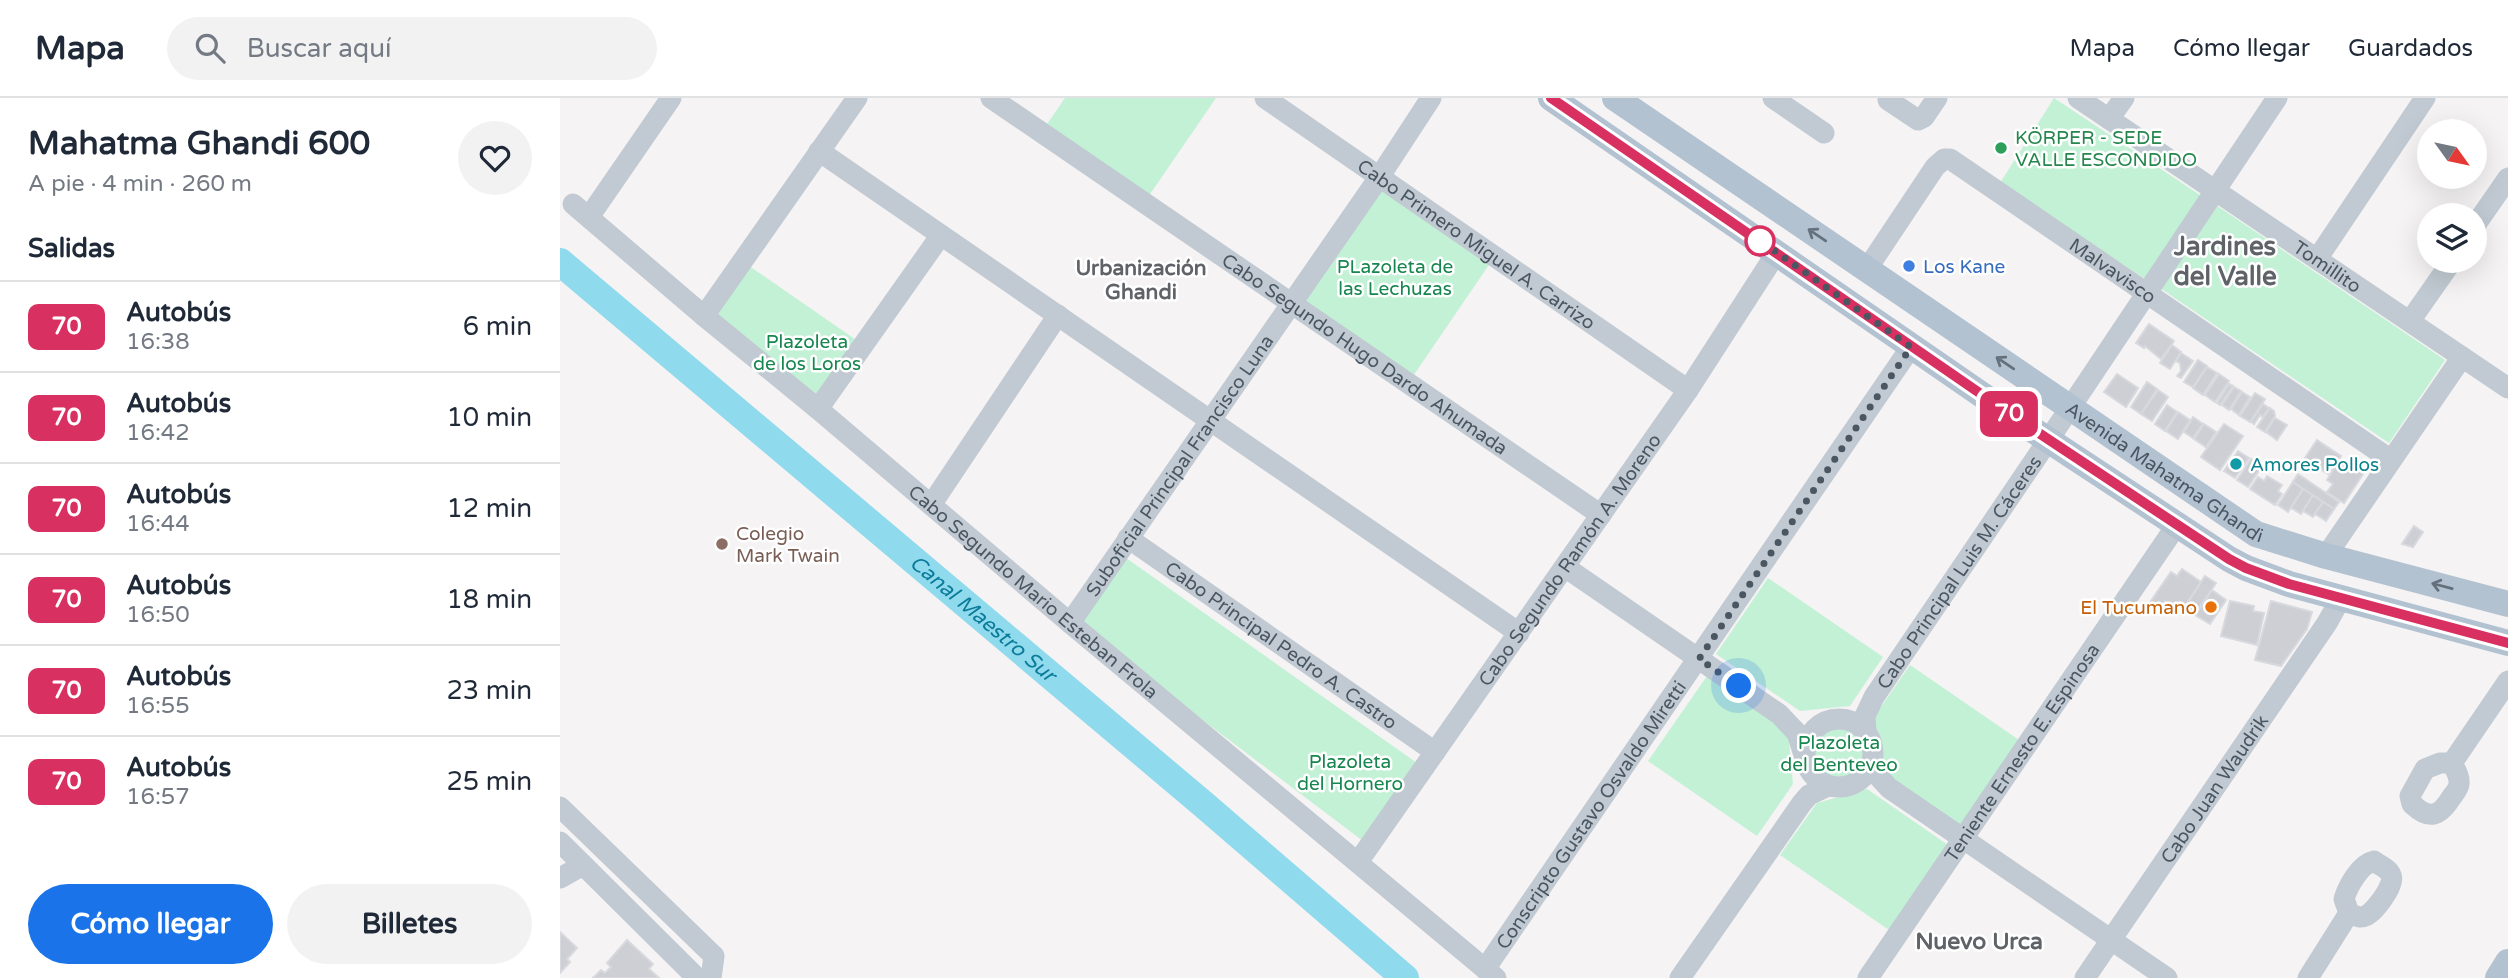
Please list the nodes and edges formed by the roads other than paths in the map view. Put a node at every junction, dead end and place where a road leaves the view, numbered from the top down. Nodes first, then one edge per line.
1 (671, 98) edge
2 (857, 98) edge
3 (991, 98) edge
4 (1265, 98) edge
5 (1431, 98) edge
6 (1551, 98) edge
7 (1615, 98) edge
8 (1773, 98) edge
9 (1937, 98) edge
10 (2078, 98) edge
11 (2124, 98) edge
12 (2277, 98) edge
13 (2425, 98) edge
14 (1888, 100) dead end
15 (2109, 120) junction
16 (1824, 133) dead end
17 (819, 151) junction
18 (1380, 176) junction
19 (2508, 178) edge
20 (2214, 192) junction
21 (2487, 208) edge
22 (941, 235) junction
23 (1777, 253) junction
24 (2317, 259) junction
25 (1867, 269) junction
26 (2444, 273) edge
27 (2146, 292) junction
28 (1291, 302) junction
29 (1058, 315) junction
30 (704, 316) junction
31 (2410, 321) junction
32 (1911, 347) junction
33 (2462, 357) junction
34 (2505, 381) edge
35 (1688, 390) junction
36 (2070, 408) junction
37 (818, 409) junction
38 (1210, 420) junction
39 (2049, 440) junction
40 (2391, 460) junction
41 (931, 505) junction
42 (1601, 514) junction
43 (2176, 526) junction
44 (1128, 538) junction
45 (2326, 556) junction
46 (1565, 567) junction
47 (2341, 598) junction
48 (2507, 602) edge
49 (1070, 623) junction
50 (1519, 633) junction
51 (2508, 643) edge
52 (1699, 659) junction
53 (2508, 681) edge
54 (1874, 697) junction
55 (1779, 714) junction
56 (1833, 720) junction
57 (1866, 733) junction
58 (1435, 752) junction
59 (1805, 759) junction
60 (1872, 761) junction
61 (2452, 763) dead end
62 (1854, 783) junction
63 (1828, 786) junction
64 (1889, 788) junction
65 (1802, 803) junction
66 (560, 807) edge
67 (1963, 840) junction
68 (560, 842) edge
69 (1358, 862) junction
70 (583, 864) junction
71 (560, 878) edge
72 (2349, 913) dead end
73 (2111, 941) junction
74 (2508, 962) edge
75 (1490, 973) edge
76 (696, 978) edge
77 (711, 978) edge
78 (1680, 978) edge
79 (1868, 978) edge
80 (2085, 978) edge
81 (2166, 978) edge
82 (2308, 978) edge
83 (2498, 978) edge

1 - 30 street, Cabo Segundo Mario Esteban Frola
2 - 17 street
3 - 28 street, Cabo Segundo Hugo Dardo Ahumada
4 - 18 street, Cabo Primero Miguel A. Carrizo
5 - 18 street, Suboficial Principal Francisco Luna
6 - 23 main road, Avenida Mahatma Ghandi
25 -> 7 main road, Avenida Mahatma Ghandi
8 - 16 street
9 - 14 street
10 - 15 street, Tomillito
11 - 15 street
12 - 20 street, Cabo Principal Luis M. Cáceres
13 - 24 street
15 - 20 street, Tomillito
17 - 22 street
17 - 30 street
18 - 28 street, Suboficial Principal Francisco Luna
18 - 35 street, Cabo Primero Miguel A. Carrizo
19 - 21 street
20 - 24 street, Tomillito
20 - 27 street, Cabo Principal Luis M. Cáceres
22 - 29 street
22 - 37 street
23 - 32 main road, Avenida Mahatma Ghandi
23 - 35 street, Cabo Segundo Ramón A. Moreno
24 - 31 street, Tomillito
25 - 27 street, Malvavisco
36 -> 25 main road, Avenida Mahatma Ghandi
26 - 31 street
27 - 36 street, Cabo Principal Luis M. Cáceres
27 - 40 street, Malvavisco
28 - 38 street, Suboficial Principal Francisco Luna
28 - 42 street, Cabo Segundo Hugo Dardo Ahumada
29 - 38 street
29 - 41 street
30 - 37 street, Cabo Segundo Mario Esteban Frola
31 - 33 street, Tomillito
32 - 39 main road, Avenida Mahatma Ghandi
32 - 52 street, Conscripto Gustavo Osvaldo Miretti
33 - 34 street, Tomillito
33 - 40 street
35 - 42 street, Cabo Segundo Ramón A. Moreno
36 - 39 street, Cabo Principal Luis M. Cáceres
36 - 45 main road, Avenida Mahatma Ghandi
37 - 41 street, Cabo Segundo Mario Esteban Frola
38 - 44 street, Suboficial Principal Francisco Luna
38 - 50 street
39 - 43 main road, Avenida Mahatma Ghandi
39 - 54 street, Cabo Principal Luis M. Cáceres
40 - 45 street
41 - 49 street, Cabo Segundo Mario Esteban Frola
42 - 46 street, Cabo Segundo Ramón A. Moreno
43 - 47 main road, Avenida Mahatma Ghandi
43 - 67 street, Teniente Ernesto E. Espinosa
44 - 49 street, Suboficial Principal Francisco Luna
44 - 58 street, Cabo Principal Pedro A. Castro
48 -> 45 main road, Avenida Mahatma Ghandi
46 - 50 street, Cabo Segundo Ramón A. Moreno
46 - 52 street
47 - 51 main road, Avenida Mahatma Ghandi
47 - 73 street, Cabo Juan Waudrik
49 - 69 street, Cabo Segundo Mario Esteban Frola
50 - 58 street, Cabo Segundo Ramón A. Moreno
52 - 55 street
52 - 75 street, Conscripto Gustavo Osvaldo Miretti
53 - 61 street
54 - 56 street, Cabo Principal Luis M. Cáceres
54 - 57 street, Cabo Principal Luis M. Cáceres
55 - 56 street
55 - 59 street
56 - 57 street
56 - 59 street
57 - 60 street
58 - 69 street, Cabo Segundo Ramón A. Moreno
59 - 63 street
59 - 65 street
60 - 62 street
60 - 64 street
62 - 63 street
62 - 64 street
63 - 65 street
64 - 67 street
65 - 78 street
66 - 77 street
67 - 73 street
67 - 79 street, Teniente Ernesto E. Espinosa
68 - 70 street
69 - 75 street, Cabo Segundo Mario Esteban Frola
70 - 71 street
70 - 76 street
72 - 82 street
73 - 80 street, Cabo Juan Waudrik
73 - 81 street
74 - 83 main road

